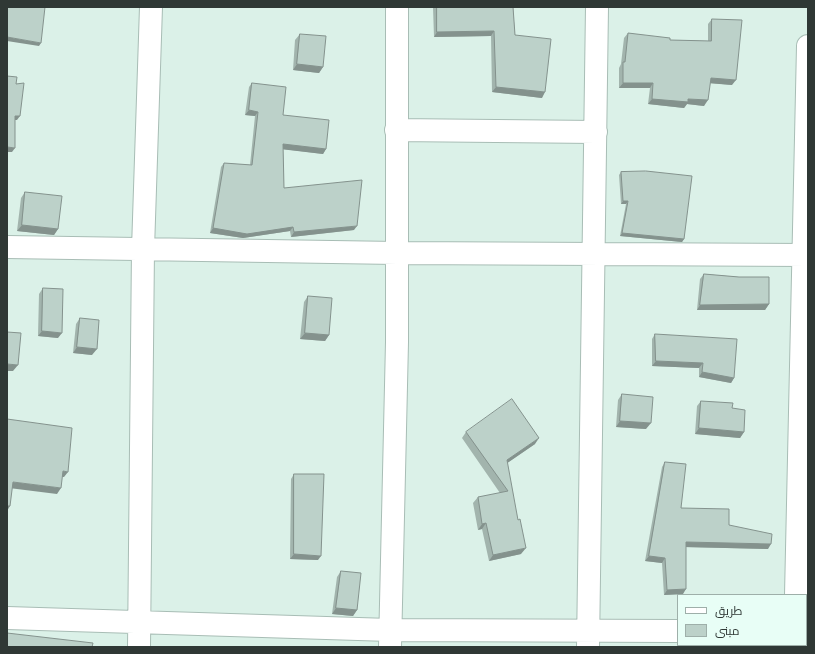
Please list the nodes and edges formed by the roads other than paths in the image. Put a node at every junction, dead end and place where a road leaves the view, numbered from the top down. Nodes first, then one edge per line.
1 (151, 7) edge
2 (398, 7) edge
3 (597, 7) edge
4 (808, 46) edge
5 (396, 130) junction
6 (596, 132) junction
7 (7, 247) edge
8 (143, 249) junction
9 (396, 253) junction
10 (594, 254) junction
11 (806, 255) edge
12 (796, 594) edge
13 (7, 618) edge
14 (140, 621) junction
15 (677, 631) edge
16 (390, 638) edge
17 (588, 639) edge
18 (139, 647) edge

1 - 8 street
2 - 5 street
3 - 6 street
4 - 11 street
5 - 6 street
5 - 9 street
6 - 10 street
7 - 8 street
8 - 9 street
8 - 14 street
9 - 10 street
9 - 16 street
10 - 11 street
10 - 17 street
11 - 12 street
13 - 14 street
14 - 16 street
14 - 18 street
15 - 17 street
16 - 17 street

